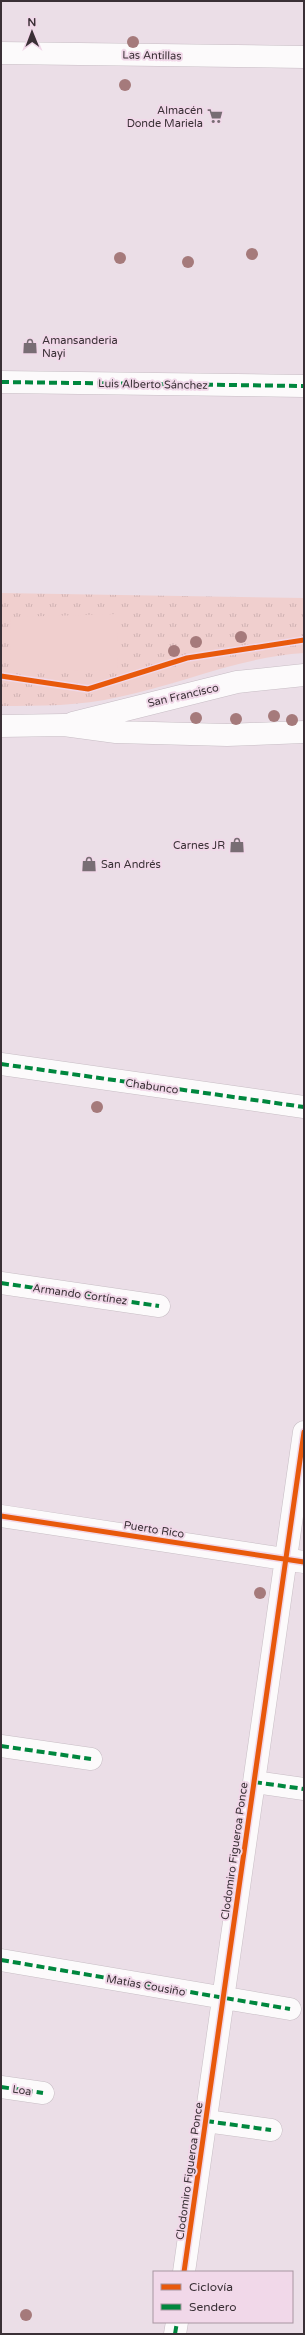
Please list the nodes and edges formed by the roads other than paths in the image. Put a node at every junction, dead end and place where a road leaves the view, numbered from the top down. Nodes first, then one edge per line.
1 (1, 53) edge
2 (304, 57) edge
3 (1, 382) edge
4 (304, 386) edge
5 (304, 676) edge
6 (1, 726) edge
7 (64, 726) junction
8 (304, 732) edge
9 (1, 1064) edge
10 (304, 1107) edge
11 (1, 1283) edge
12 (159, 1306) dead end
13 (304, 1432) edge
14 (1, 1516) edge
15 (295, 1561) edge
16 (1, 1746) edge
17 (91, 1759) dead end
18 (254, 1782) junction
19 (304, 1790) edge
20 (1, 1960) edge
21 (223, 1998) junction
22 (290, 2009) dead end
23 (1, 2087) edge
24 (43, 2093) dead end
25 (206, 2121) junction
26 (271, 2130) dead end
27 (184, 2271) edge
28 (177, 2323) edge
29 (175, 2334) edge

1 - 2 street, Las Antillas
3 - 4 street, Luis Alberto Sánchez
5 - 7 street, San Francisco
6 - 7 street, San Francisco
7 - 8 street, San Francisco
9 - 10 street, Chabunco
11 - 12 street, Armando Cortínez
13 - 15 street, Clodomiro Figueroa Ponce
14 - 15 street, Puerto Rico
15 - 18 street, Clodomiro Figueroa Ponce
16 - 17 street
18 - 19 street
18 - 21 street, Clodomiro Figueroa Ponce
20 - 21 street, Matías Cousiño
21 - 22 street, Matías Cousiño
21 - 25 street, Clodomiro Figueroa Ponce
23 - 24 street, Loa
25 - 26 street, Clodomiro Figueroa Ponce
25 - 27 street, Clodomiro Figueroa Ponce
28 - 29 street

